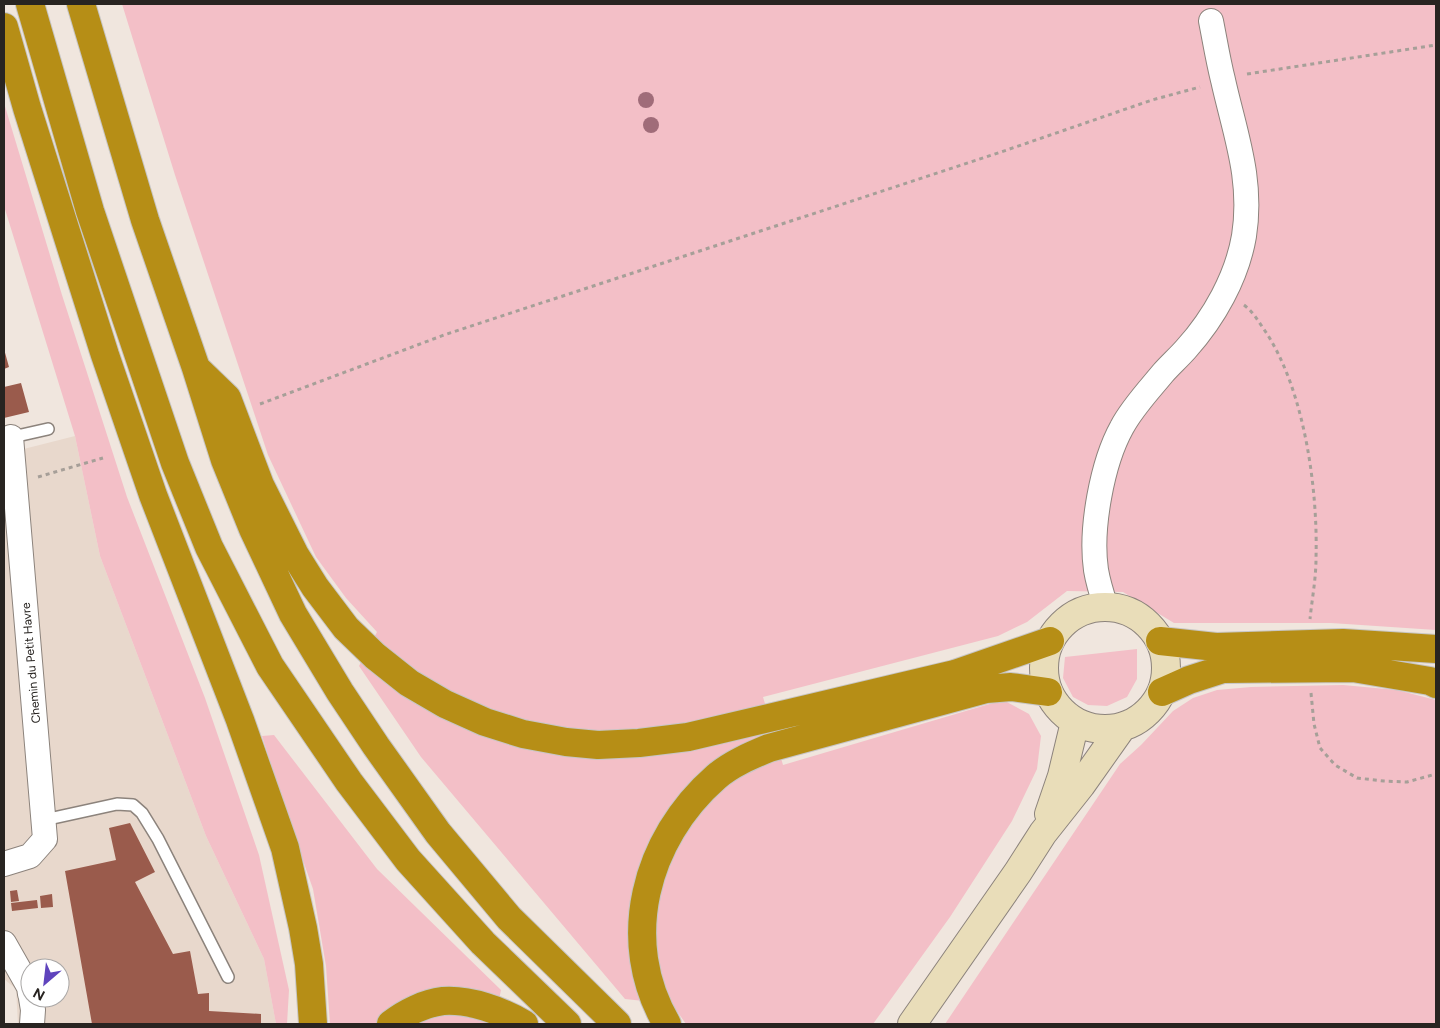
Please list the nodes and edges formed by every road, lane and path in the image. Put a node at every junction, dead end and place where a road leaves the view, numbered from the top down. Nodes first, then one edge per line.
1 (30, 4) edge
2 (82, 4) edge
3 (1211, 21) dead end
4 (4, 27) edge
5 (1436, 45) edge
6 (1223, 80) junction
7 (1225, 292) junction
8 (196, 368) junction
9 (260, 404) dead end
10 (48, 429) dead end
11 (7, 438) edge
12 (103, 458) dead end
13 (15, 484) junction
14 (1106, 607) junction
15 (1310, 620) dead end
16 (1050, 641) junction
17 (1160, 641) junction
18 (1436, 649) edge
19 (1436, 684) edge
20 (1048, 692) junction
21 (1162, 692) junction
22 (1311, 692) dead end
23 (1075, 722) junction
24 (1122, 727) junction
25 (1436, 774) edge
26 (44, 820) junction
27 (1043, 834) junction
28 (4, 864) edge
29 (7, 954) edge
30 (20, 974) edge
31 (228, 977) dead end
32 (33, 1008) edge
33 (32, 1024) edge
34 (314, 1024) edge
35 (391, 1024) edge
36 (524, 1024) edge
37 (567, 1024) edge
38 (617, 1024) edge
39 (667, 1024) edge
40 (912, 1024) edge

1 - 37 highway
2 - 8 highway
3 - 6 street
4 - 34 highway
5 - 6 path
6 - 7 street
6 - 9 path
7 - 14 street
7 - 15 path
8 - 16 highway
8 - 38 highway
10 - 11 lane
11 - 13 street, Chemin du Petit Havre
12 - 13 path
13 - 26 street, Chemin du Petit Havre
14 - 16 main road
14 - 17 main road
16 - 20 main road
17 - 18 highway
17 - 21 main road
19 - 21 highway
20 - 23 main road
20 - 39 highway
21 - 24 main road
22 - 25 path
23 - 24 main road
23 - 27 main road
24 - 27 main road
26 - 28 street, Chemin du Petit Havre
26 - 31 lane
27 - 40 main road
29 - 30 street
32 - 33 street
35 - 36 highway

